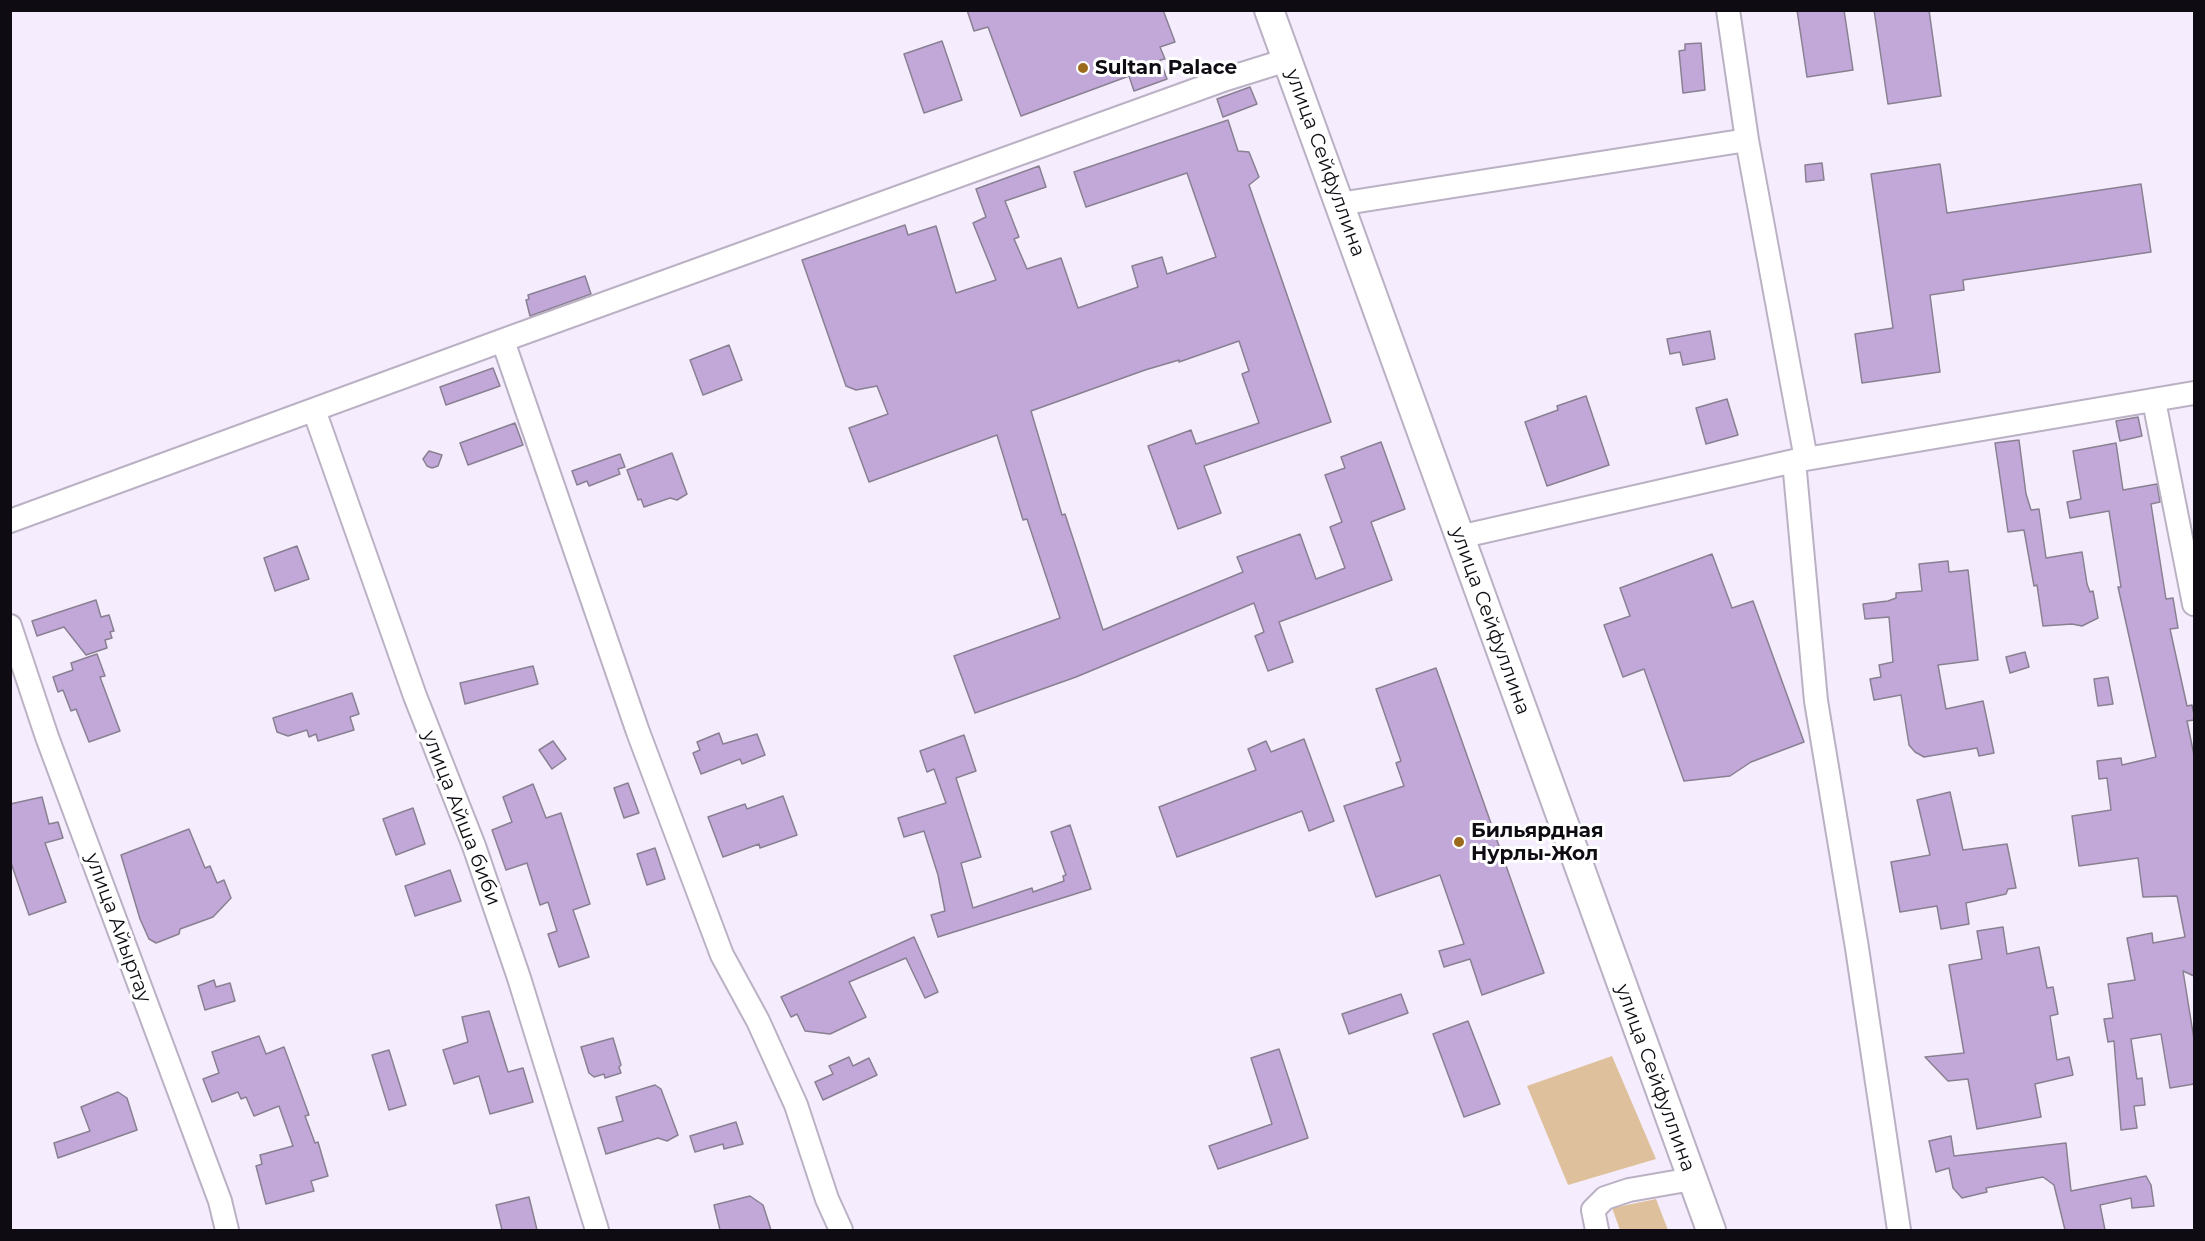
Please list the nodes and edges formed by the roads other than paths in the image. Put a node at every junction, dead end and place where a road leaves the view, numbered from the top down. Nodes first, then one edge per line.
1 (1269, 10) edge
2 (1728, 10) edge
3 (1287, 60) junction
4 (1747, 140) junction
5 (1339, 204) junction
6 (503, 340) junction
7 (2194, 393) edge
8 (2154, 401) junction
9 (314, 410) junction
10 (1800, 460) junction
11 (10, 522) edge
12 (1459, 537) junction
13 (2194, 604) edge
14 (10, 626) edge
15 (1692, 1179) junction
16 (227, 1230) edge
17 (597, 1230) edge
18 (841, 1230) edge
19 (1597, 1230) edge
20 (1711, 1230) edge
21 (1899, 1230) edge

1 - 3 main road, улица Сейфуллина
2 - 4 street
3 - 5 main road, улица Сейфуллина
3 - 6 street
4 - 5 street
4 - 10 street
5 - 12 main road, улица Сейфуллина
6 - 9 street
6 - 18 street
7 - 8 street
8 - 10 street
8 - 13 street
9 - 11 street
9 - 17 street, улица Айша биби
10 - 12 street
10 - 21 street
12 - 15 main road, улица Сейфуллина
14 - 16 street, улица Айыртау
15 - 19 street
15 - 20 main road, улица Сейфуллина

